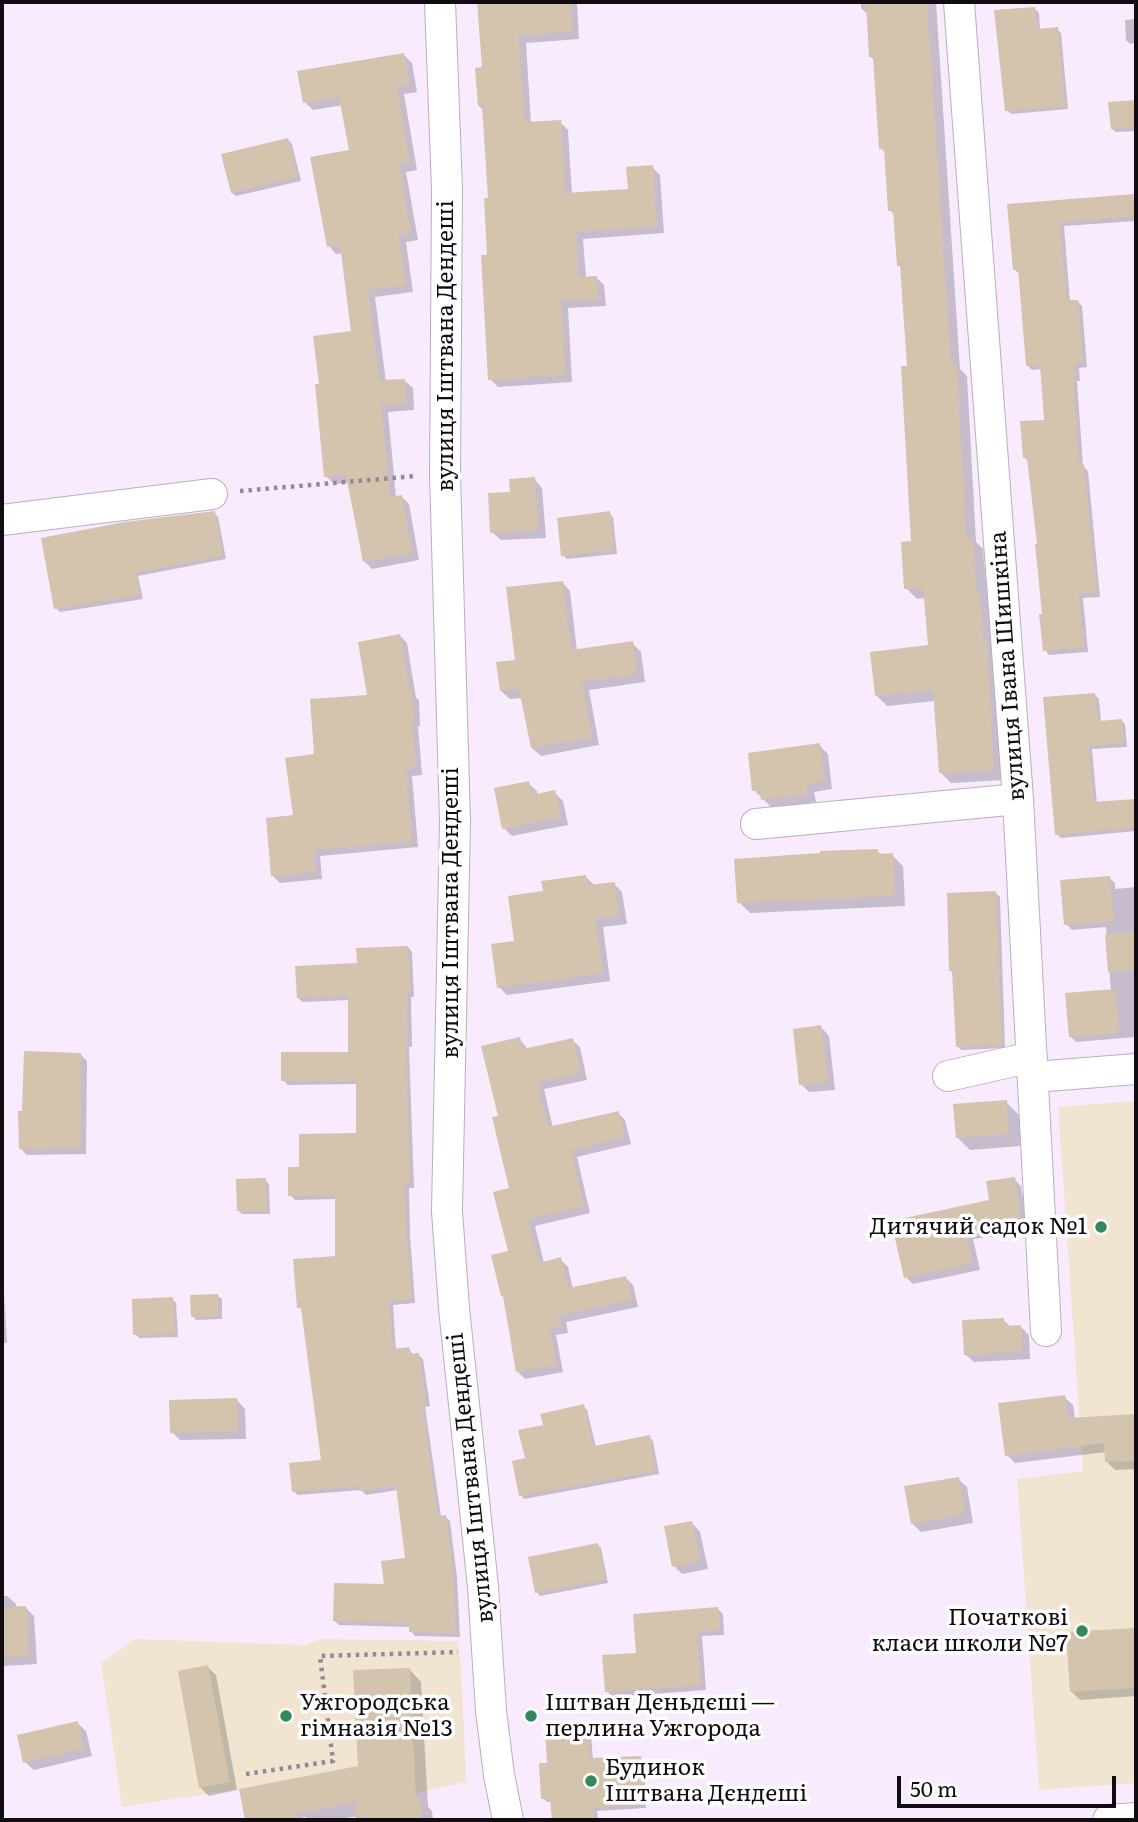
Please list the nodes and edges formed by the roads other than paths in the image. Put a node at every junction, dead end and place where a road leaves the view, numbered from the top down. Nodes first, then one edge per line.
1 (440, 2) edge
2 (959, 2) edge
3 (212, 494) road end
4 (2, 520) edge
5 (1018, 799) junction
6 (756, 824) dead end
7 (1033, 1067) junction
8 (1136, 1069) edge
9 (948, 1076) dead end
10 (1046, 1331) dead end
11 (1136, 1818) edge
12 (508, 1820) edge
13 (1108, 1820) edge

1 - 12 street, вулиця Іштвана Дендеші
2 - 5 street, вулиця Івана Шишкіна
3 - 4 street
5 - 6 street
5 - 7 street, вулиця Івана Шишкіна
7 - 8 street
7 - 9 street
7 - 10 street, вулиця Івана Шишкіна
11 - 13 street

